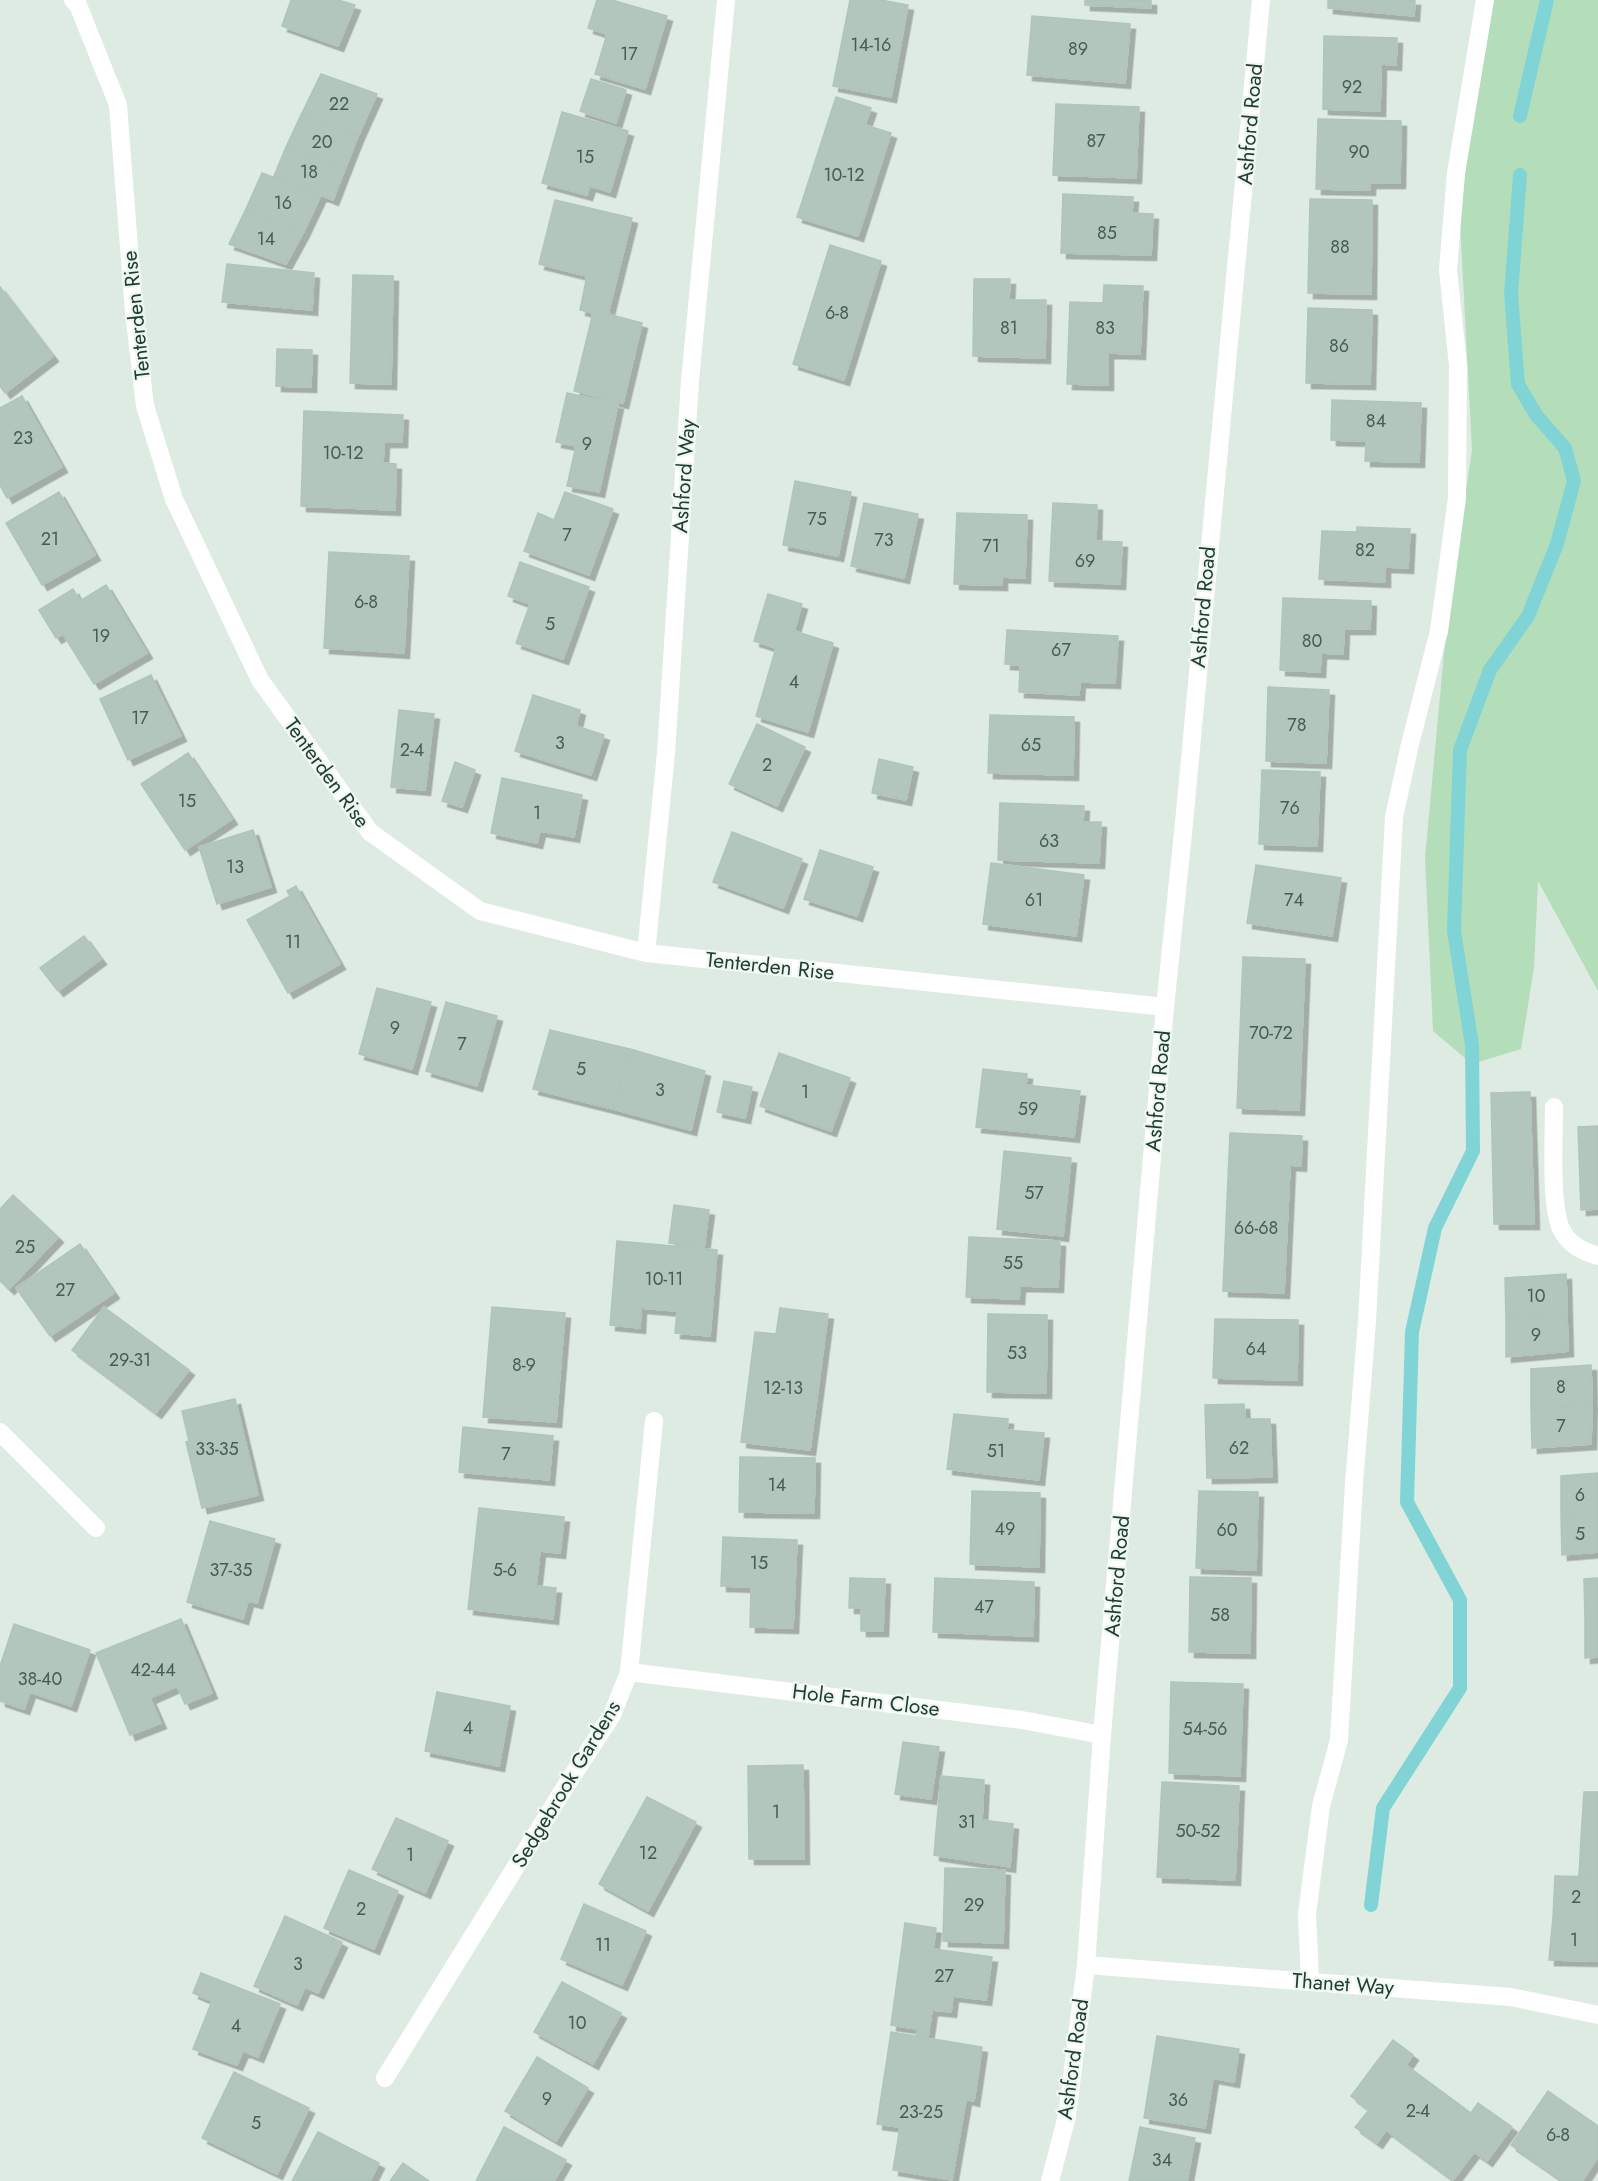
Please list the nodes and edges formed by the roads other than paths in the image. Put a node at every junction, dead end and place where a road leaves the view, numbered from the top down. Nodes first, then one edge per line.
1 (73, 0) edge
2 (726, 0) edge
3 (1261, 0) edge
4 (1485, 0) edge
5 (646, 953) junction
6 (1165, 1007) junction
7 (1554, 1107) dead end
8 (1598, 1256) edge
9 (654, 1421) dead end
10 (0, 1432) edge
11 (96, 1528) dead end
12 (629, 1672) junction
13 (1102, 1735) junction
14 (1086, 1965) junction
15 (1310, 1981) junction
16 (1598, 2015) edge
17 (385, 2078) dead end
18 (1050, 2181) edge

1 - 5 street, Tenterden Rise
2 - 5 street, Ashford Way
3 - 6 street, Ashford Road
4 - 15 street
5 - 6 street, Tenterden Rise
6 - 13 street, Ashford Road
7 - 8 street
9 - 12 street, Sedgebrook Gardens
10 - 11 street
12 - 13 street, Hole Farm Close
12 - 17 street, Sedgebrook Gardens
13 - 14 street, Ashford Road
14 - 15 street, Thanet Way
14 - 18 street, Ashford Road
15 - 16 street, Thanet Way

